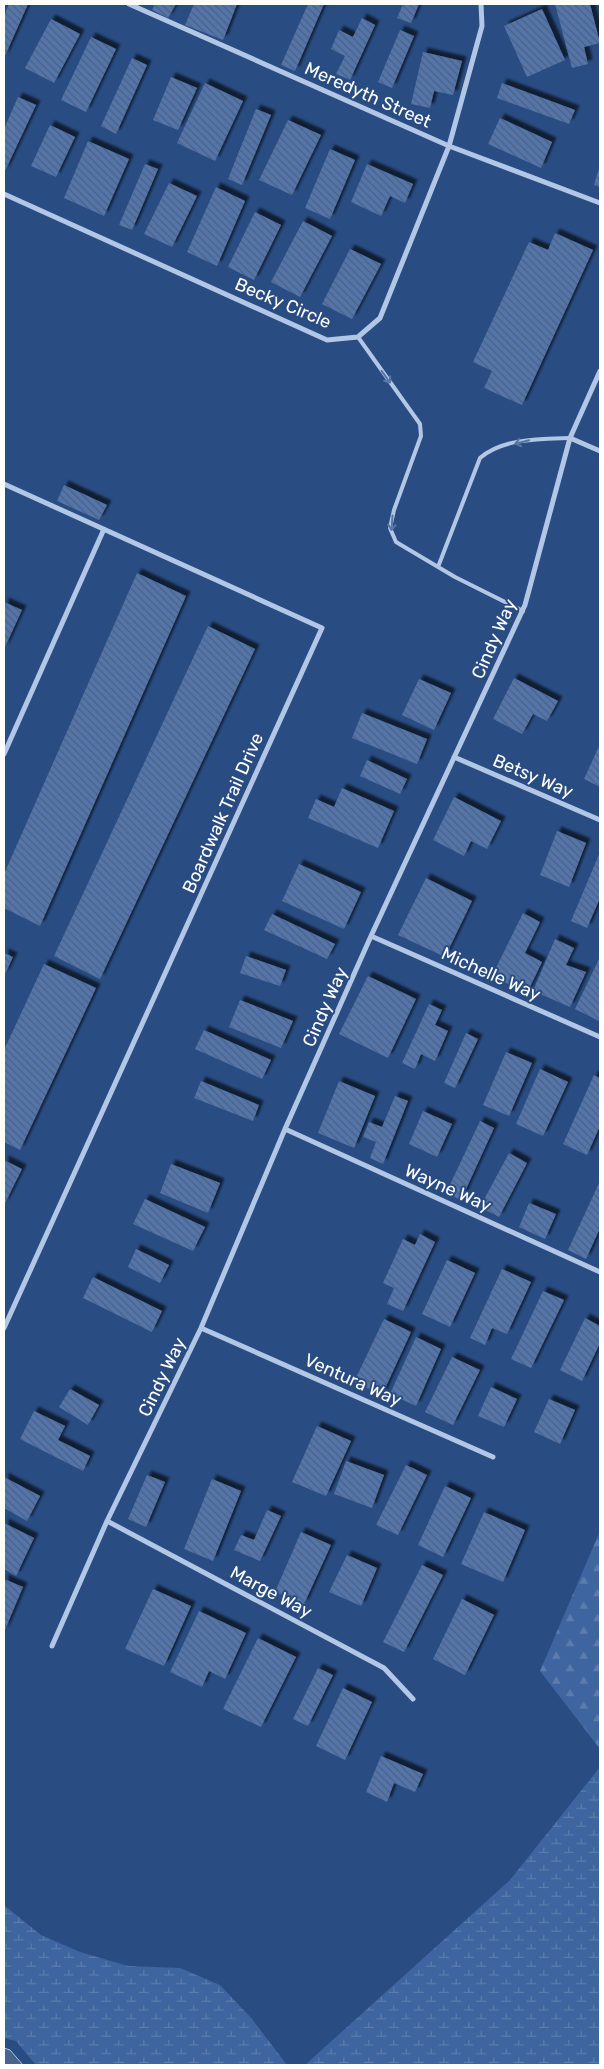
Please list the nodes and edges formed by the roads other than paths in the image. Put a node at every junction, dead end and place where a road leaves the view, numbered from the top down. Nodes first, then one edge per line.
1 (129, 4) edge
2 (481, 4) edge
3 (449, 146) junction
4 (4, 194) edge
5 (600, 203) edge
6 (358, 337) junction
7 (600, 370) edge
8 (570, 438) junction
9 (600, 451) edge
10 (4, 484) edge
11 (104, 529) junction
12 (438, 567) junction
13 (522, 611) junction
14 (4, 754) edge
15 (454, 757) junction
16 (600, 820) edge
17 (371, 936) junction
18 (600, 1037) edge
19 (285, 1129) junction
20 (600, 1272) edge
21 (4, 1328) edge
22 (201, 1328) junction
23 (493, 1457) dead end
24 (107, 1521) junction
25 (52, 1646) dead end
26 (413, 1699) dead end

1 - 3 street, Meredyth Street
2 - 3 street
3 - 5 street, Meredyth Street
3 - 6 street
4 - 6 street, Becky Circle
6 -> 12 lane
7 - 8 street, Cindy Way
8 - 9 street
8 -> 12 lane
8 - 13 street, Cindy Way
10 - 11 street, Boardwalk Trail Drive
11 - 14 street
11 - 21 street, Boardwalk Trail Drive
12 - 13 lane
13 - 15 street, Cindy Way
15 - 16 street, Betsy Way
15 - 17 street, Cindy Way
17 - 18 street, Michelle Way
17 - 19 street, Cindy Way
19 - 20 street, Wayne Way
19 - 22 street, Cindy Way
22 - 23 street, Ventura Way
22 - 24 street, Cindy Way
24 - 25 street, Cindy Way
24 - 26 street, Marge Way

